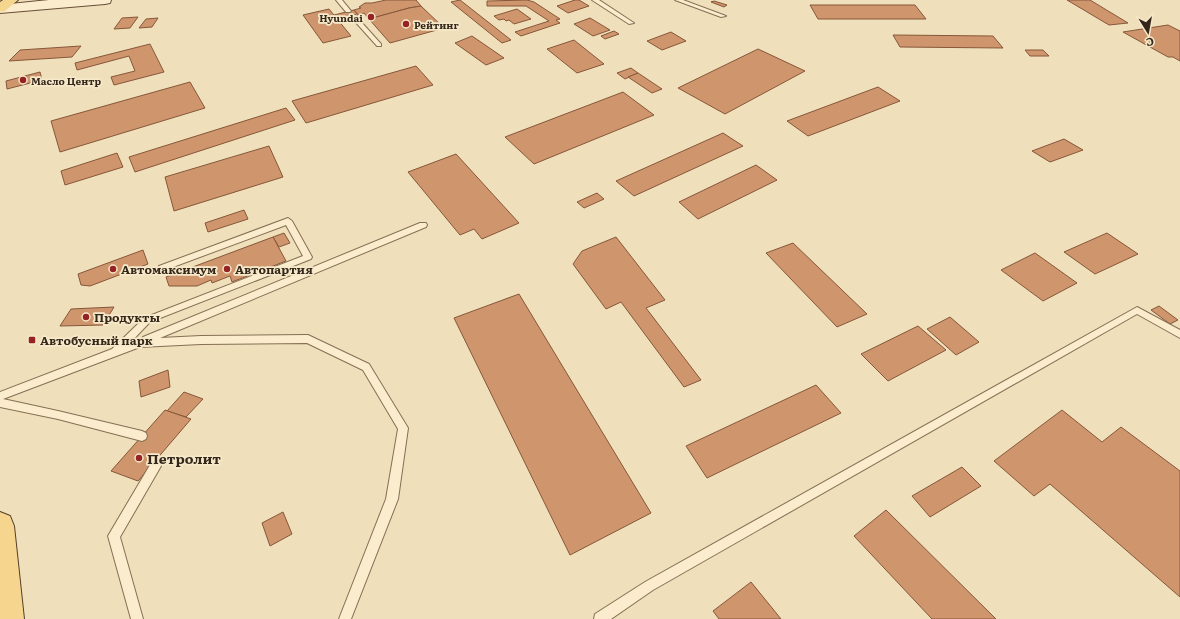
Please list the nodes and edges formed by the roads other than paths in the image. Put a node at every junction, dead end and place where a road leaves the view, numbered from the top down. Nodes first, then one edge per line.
1 (12, 0) edge
2 (19, 0) edge
3 (105, 0) edge
4 (339, 0) edge
5 (595, 0) edge
6 (678, 0) edge
7 (55, 2) edge
8 (0, 8) edge
9 (348, 11) dead end
10 (353, 16) dead end
11 (723, 16) dead end
12 (631, 23) dead end
13 (379, 45) dead end
14 (423, 225) dead end
15 (162, 268) dead end
16 (1180, 334) edge
17 (139, 343) junction
18 (113, 353) junction
19 (0, 396) edge
20 (0, 403) edge
21 (142, 436) dead end
22 (155, 460) dead end
23 (0, 526) edge
24 (2, 565) edge
25 (8, 619) edge
26 (137, 619) edge
27 (345, 619) edge
28 (600, 619) edge

1 - 8 main road
2 - 7 main road
3 - 7 main road
4 - 9 lane
5 - 12 lane
6 - 11 lane
7 - 8 main road
10 - 13 lane
14 - 17 lane
15 - 18 lane
16 - 28 lane
17 - 18 lane
17 - 27 lane
18 - 19 lane
20 - 21 lane
22 - 26 lane
23 - 24 main road
24 - 25 main road

